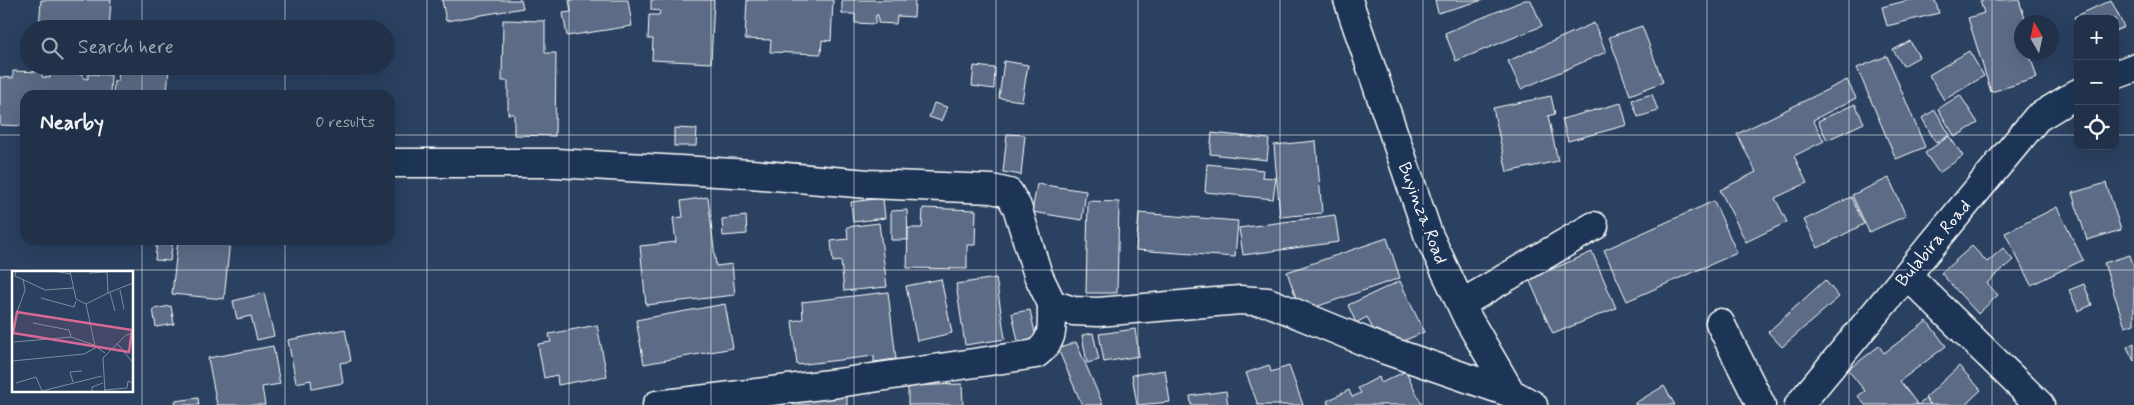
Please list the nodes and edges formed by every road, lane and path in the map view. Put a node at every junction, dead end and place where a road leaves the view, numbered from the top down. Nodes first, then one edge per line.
1 (1348, 0) edge
2 (2134, 68) edge
3 (2119, 74) edge
4 (2074, 95) edge
5 (395, 163) edge
6 (1594, 226) dead end
7 (1907, 275) junction
8 (1052, 304) junction
9 (1462, 304) junction
10 (1720, 323) dead end
11 (1522, 399) edge
12 (657, 405) edge
13 (1761, 405) edge
14 (1800, 405) edge
15 (2040, 405) edge

1 - 9 street, Buyinza Road
2 - 3 street
4 - 7 street, Bulabira Road
5 - 8 street
6 - 9 street
7 - 14 street, Bulabira Road
7 - 15 street
8 - 11 street
8 - 12 street
9 - 11 street, Buyinza Road
10 - 13 street

